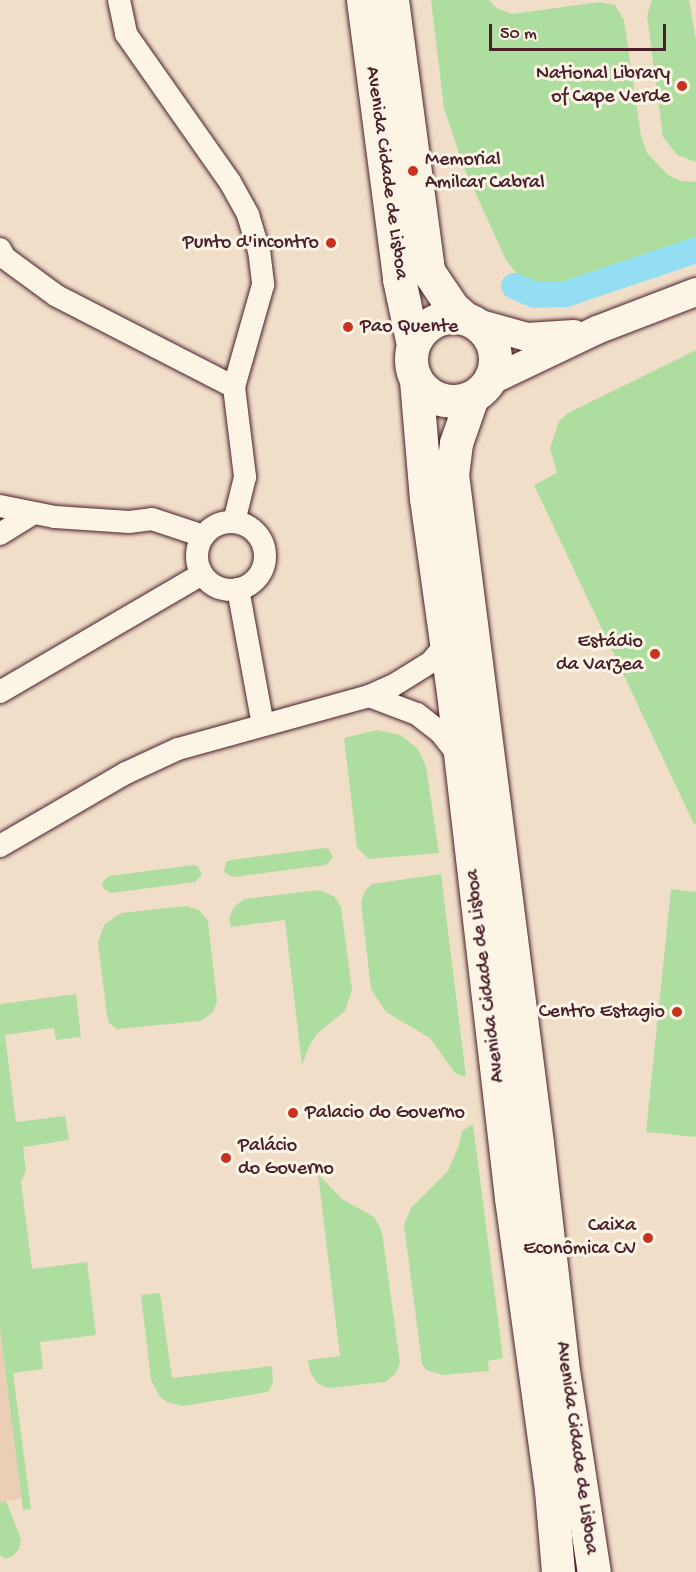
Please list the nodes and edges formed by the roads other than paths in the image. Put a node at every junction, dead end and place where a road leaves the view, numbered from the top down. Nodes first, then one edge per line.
1 (120, 0) edge
2 (363, 0) edge
3 (392, 0) edge
4 (0, 249) edge
5 (696, 292) edge
6 (471, 321) junction
7 (597, 330) junction
8 (413, 345) junction
9 (416, 380) junction
10 (234, 387) junction
11 (481, 389) junction
12 (0, 506) edge
13 (33, 513) junction
14 (234, 522) junction
15 (0, 534) edge
16 (203, 536) junction
17 (202, 574) junction
18 (238, 589) junction
19 (446, 644) junction
20 (0, 692) edge
21 (369, 696) junction
22 (263, 725) junction
23 (459, 756) junction
24 (0, 846) edge
25 (558, 1572) edge
26 (594, 1572) edge

1 - 10 street
2 - 8 main road, Avenida Cidade de Lisboa
3 - 6 main road, Avenida Cidade de Lisboa
4 - 10 street
5 - 7 street
6 - 7 street
6 - 8 main road
6 - 11 main road
7 - 11 street
8 - 9 main road
9 - 11 main road
9 - 19 main road, Avenida Cidade de Lisboa
10 - 14 street
11 - 26 main road, Avenida Cidade de Lisboa
12 - 13 street
13 - 15 street
13 - 16 street
14 - 16 street
14 - 18 street
16 - 17 street
17 - 18 street
17 - 20 street
18 - 22 street
19 - 21 street
19 - 23 main road, Avenida Cidade de Lisboa
21 - 22 street
21 - 23 street
22 - 24 street
23 - 25 main road, Avenida Cidade de Lisboa

